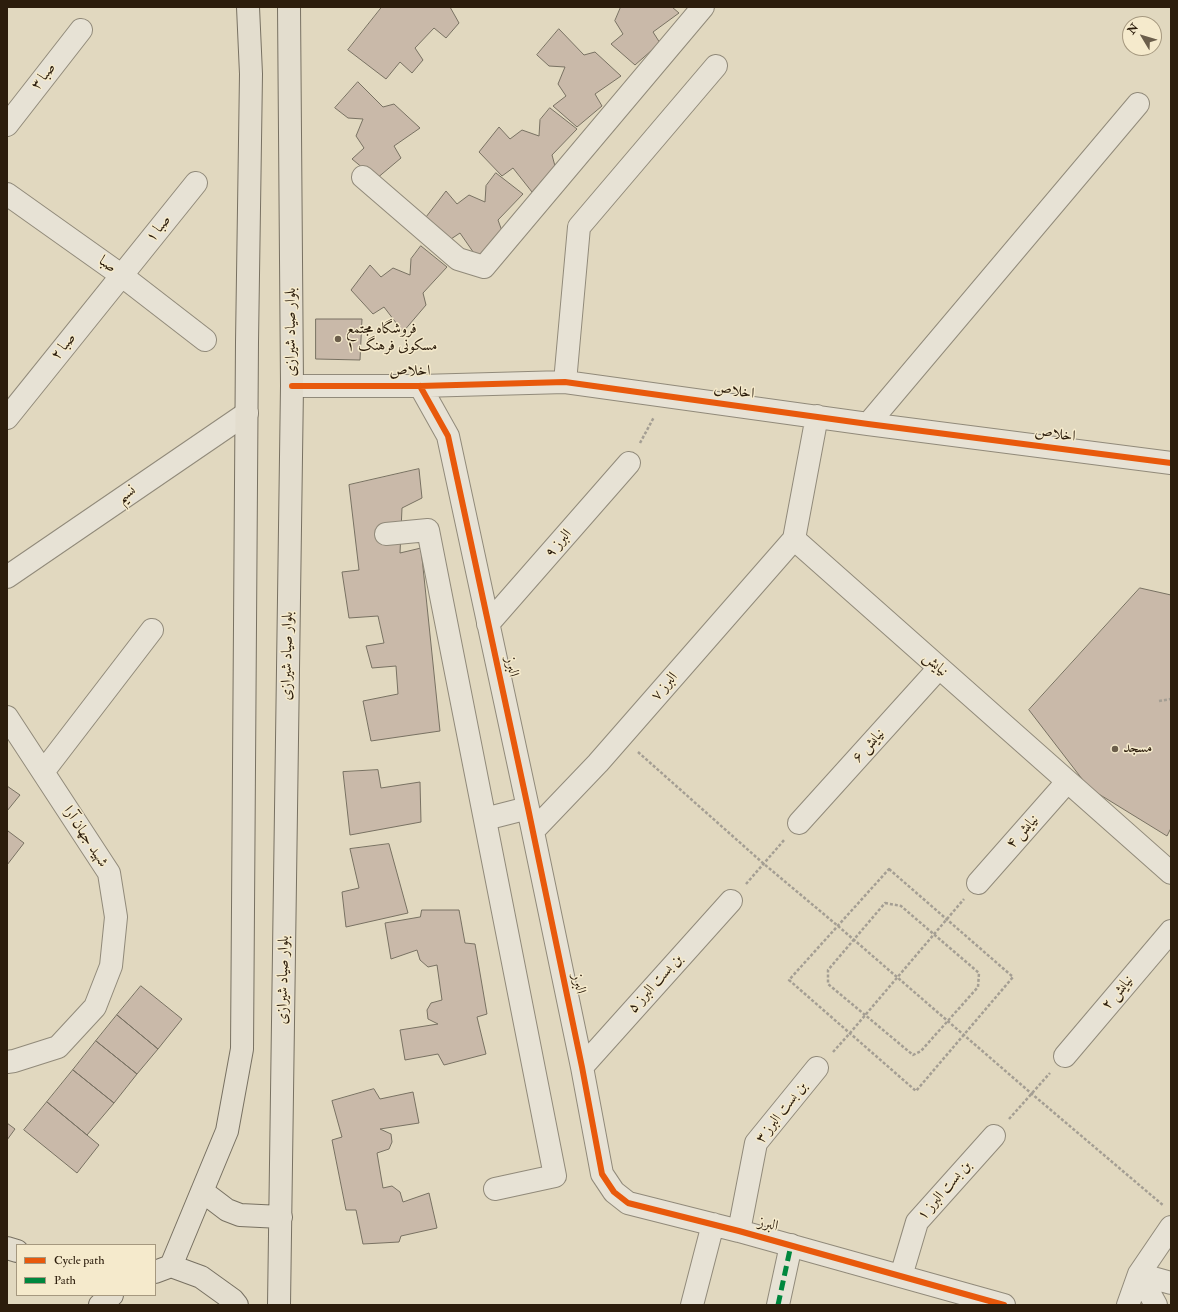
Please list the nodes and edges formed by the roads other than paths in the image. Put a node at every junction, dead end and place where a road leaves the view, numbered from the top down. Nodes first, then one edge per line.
1 (234, 7) edge
2 (248, 7) edge
3 (289, 7) edge
4 (703, 7) edge
5 (81, 30) dead end
6 (716, 66) dead end
7 (250, 74) junction
8 (1138, 104) dead end
9 (7, 125) edge
10 (363, 177) dead end
11 (196, 183) dead end
12 (7, 194) edge
13 (121, 275) junction
14 (205, 340) dead end
15 (565, 382) junction
16 (292, 386) junction
17 (420, 386) junction
18 (247, 413) junction
19 (817, 416) junction
20 (7, 418) edge
21 (868, 424) junction
22 (629, 463) road end
23 (1171, 463) edge
24 (386, 534) dead end
25 (794, 539) junction
26 (7, 577) edge
27 (488, 624) junction
28 (152, 630) dead end
29 (939, 668) junction
30 (7, 717) edge
31 (42, 772) junction
32 (1068, 782) junction
33 (528, 808) junction
34 (485, 819) junction
35 (799, 823) road end
36 (533, 831) junction
37 (1171, 873) edge
38 (978, 883) road end
39 (731, 901) road end
40 (1171, 931) edge
41 (1065, 1056) road end
42 (7, 1062) edge
43 (582, 1067) junction
44 (817, 1068) road end
45 (994, 1136) road end
46 (495, 1190) dead end
47 (202, 1191) junction
48 (281, 1217) junction
49 (1168, 1217) edge
50 (713, 1224) junction
51 (739, 1230) junction
52 (791, 1245) junction
53 (163, 1269) edge
54 (1139, 1274) junction
55 (901, 1276) junction
56 (1171, 1284) edge
57 (111, 1296) edge
58 (951, 1298) edge
59 (100, 1305) edge
60 (236, 1305) edge
61 (279, 1305) edge
62 (692, 1305) edge
63 (778, 1305) edge
64 (1004, 1305) edge
65 (1128, 1305) edge
66 (1156, 1305) edge

1 - 7 main road
2 - 7 main road
3 - 16 main road, بلوار صیاد شیرازی
4 - 10 street
5 - 9 street, صبا ۳
6 - 15 street
7 - 18 main road
8 - 21 street
11 - 13 street, صبا ۱
12 - 13 street, صبا
13 - 14 street, صبا
13 - 20 street, صبا ۲
15 - 17 street, اخلاص
15 - 19 street, اخلاص
16 - 17 street, اخلاص
16 - 48 main road, بلوار صیاد شیرازی
17 - 27 street, البرز
18 - 26 street, نسیم
18 - 47 main road
19 - 21 street, اخلاص
19 - 25 street
21 - 23 street, اخلاص
22 - 27 street, البرز ۹
24 - 34 street
25 - 29 street, نیایش
25 - 36 street, البرز ۷
27 - 33 street, البرز
28 - 31 street
29 - 32 street, نیایش
29 - 35 street, نیایش ۶
30 - 31 street, شهید جهان آرا
31 - 42 street, شهید جهان آرا
32 - 37 street, نیایش
32 - 38 street, نیایش ۴
33 - 34 street
33 - 36 street, البرز
34 - 46 street
36 - 43 street, البرز
39 - 43 street, بن بست البرز ۵
40 - 41 street, نیایش ۲
43 - 50 street, البرز
44 - 51 street, بن بست البرز ۳
45 - 55 street, بن بست البرز ۱
47 - 48 main road
47 - 53 main road
48 - 61 main road, بلوار صیاد شیرازی
49 - 54 street
50 - 51 street, البرز
50 - 62 street
51 - 52 street, البرز
52 - 55 street, البرز
52 - 63 street
53 - 60 main road
54 - 56 street
54 - 65 street
54 - 66 street
55 - 58 street, البرز
57 - 59 main road
58 - 64 street, البرز

